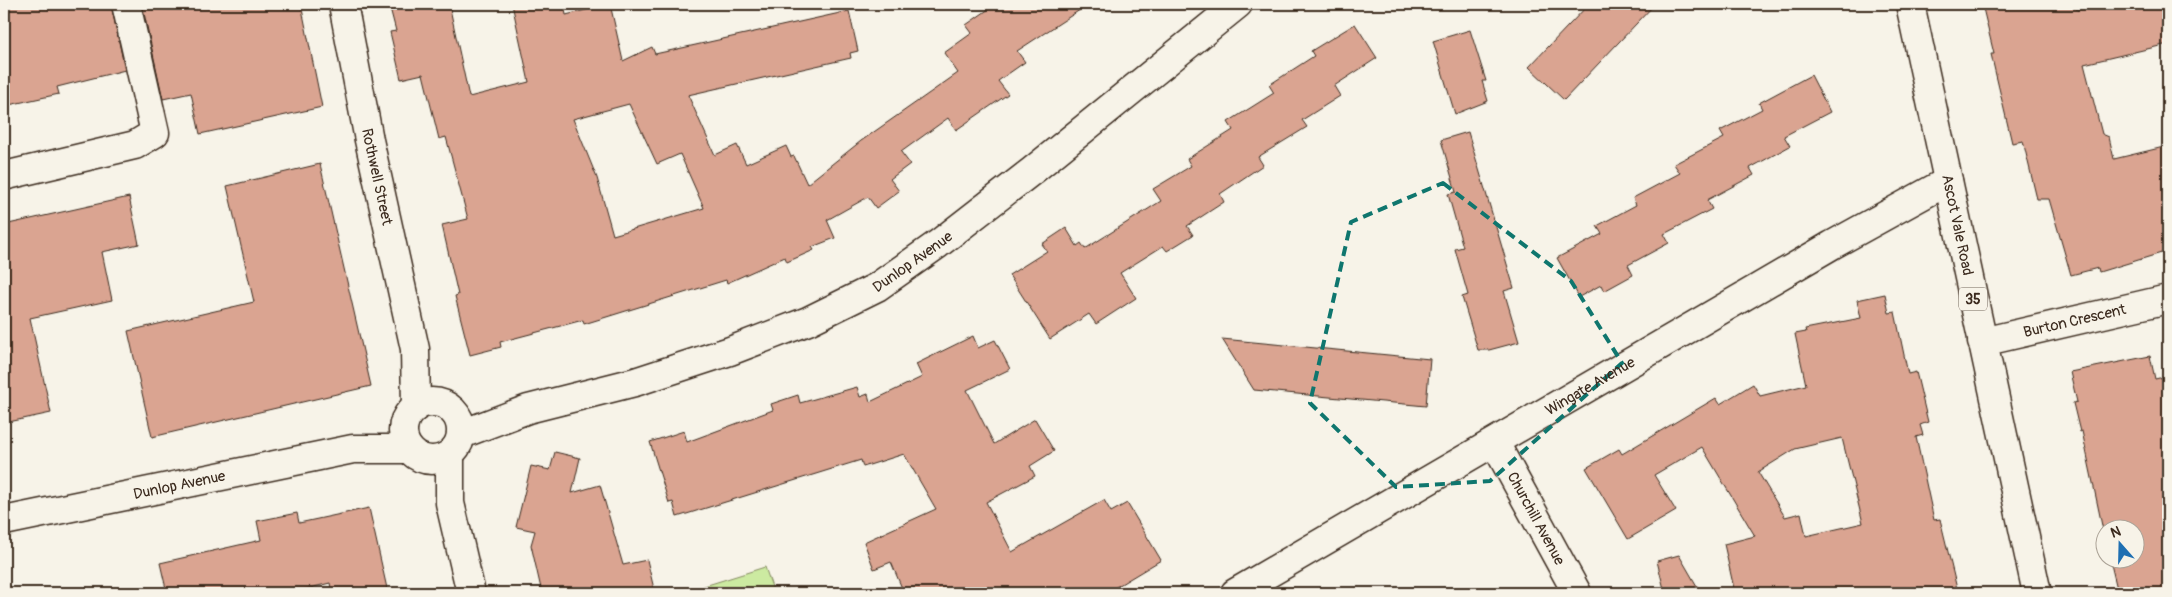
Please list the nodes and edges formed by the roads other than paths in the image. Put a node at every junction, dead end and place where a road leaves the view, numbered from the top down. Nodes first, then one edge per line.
1 (126, 4) edge
2 (343, 4) edge
3 (1238, 4) edge
4 (1910, 4) edge
5 (4, 176) edge
6 (1948, 182) junction
7 (2168, 299) edge
8 (1982, 342) junction
9 (433, 431) junction
10 (1495, 443) junction
11 (4, 521) edge
12 (471, 593) edge
13 (1235, 593) edge
14 (1577, 593) edge
15 (2037, 593) edge

1 - 5 street
2 - 9 street, Rothwell Street
3 - 9 street, Dunlop Avenue
4 - 6 street, Ascot Vale Road / 35
6 - 8 street, Ascot Vale Road / 35
6 - 10 street, Wingate Avenue
7 - 8 street, Burton Crescent
8 - 15 street, Ascot Vale Road / 35
9 - 11 street, Dunlop Avenue
9 - 12 street, Rothwell Street
10 - 13 street, Wingate Avenue
10 - 14 street, Churchill Avenue

